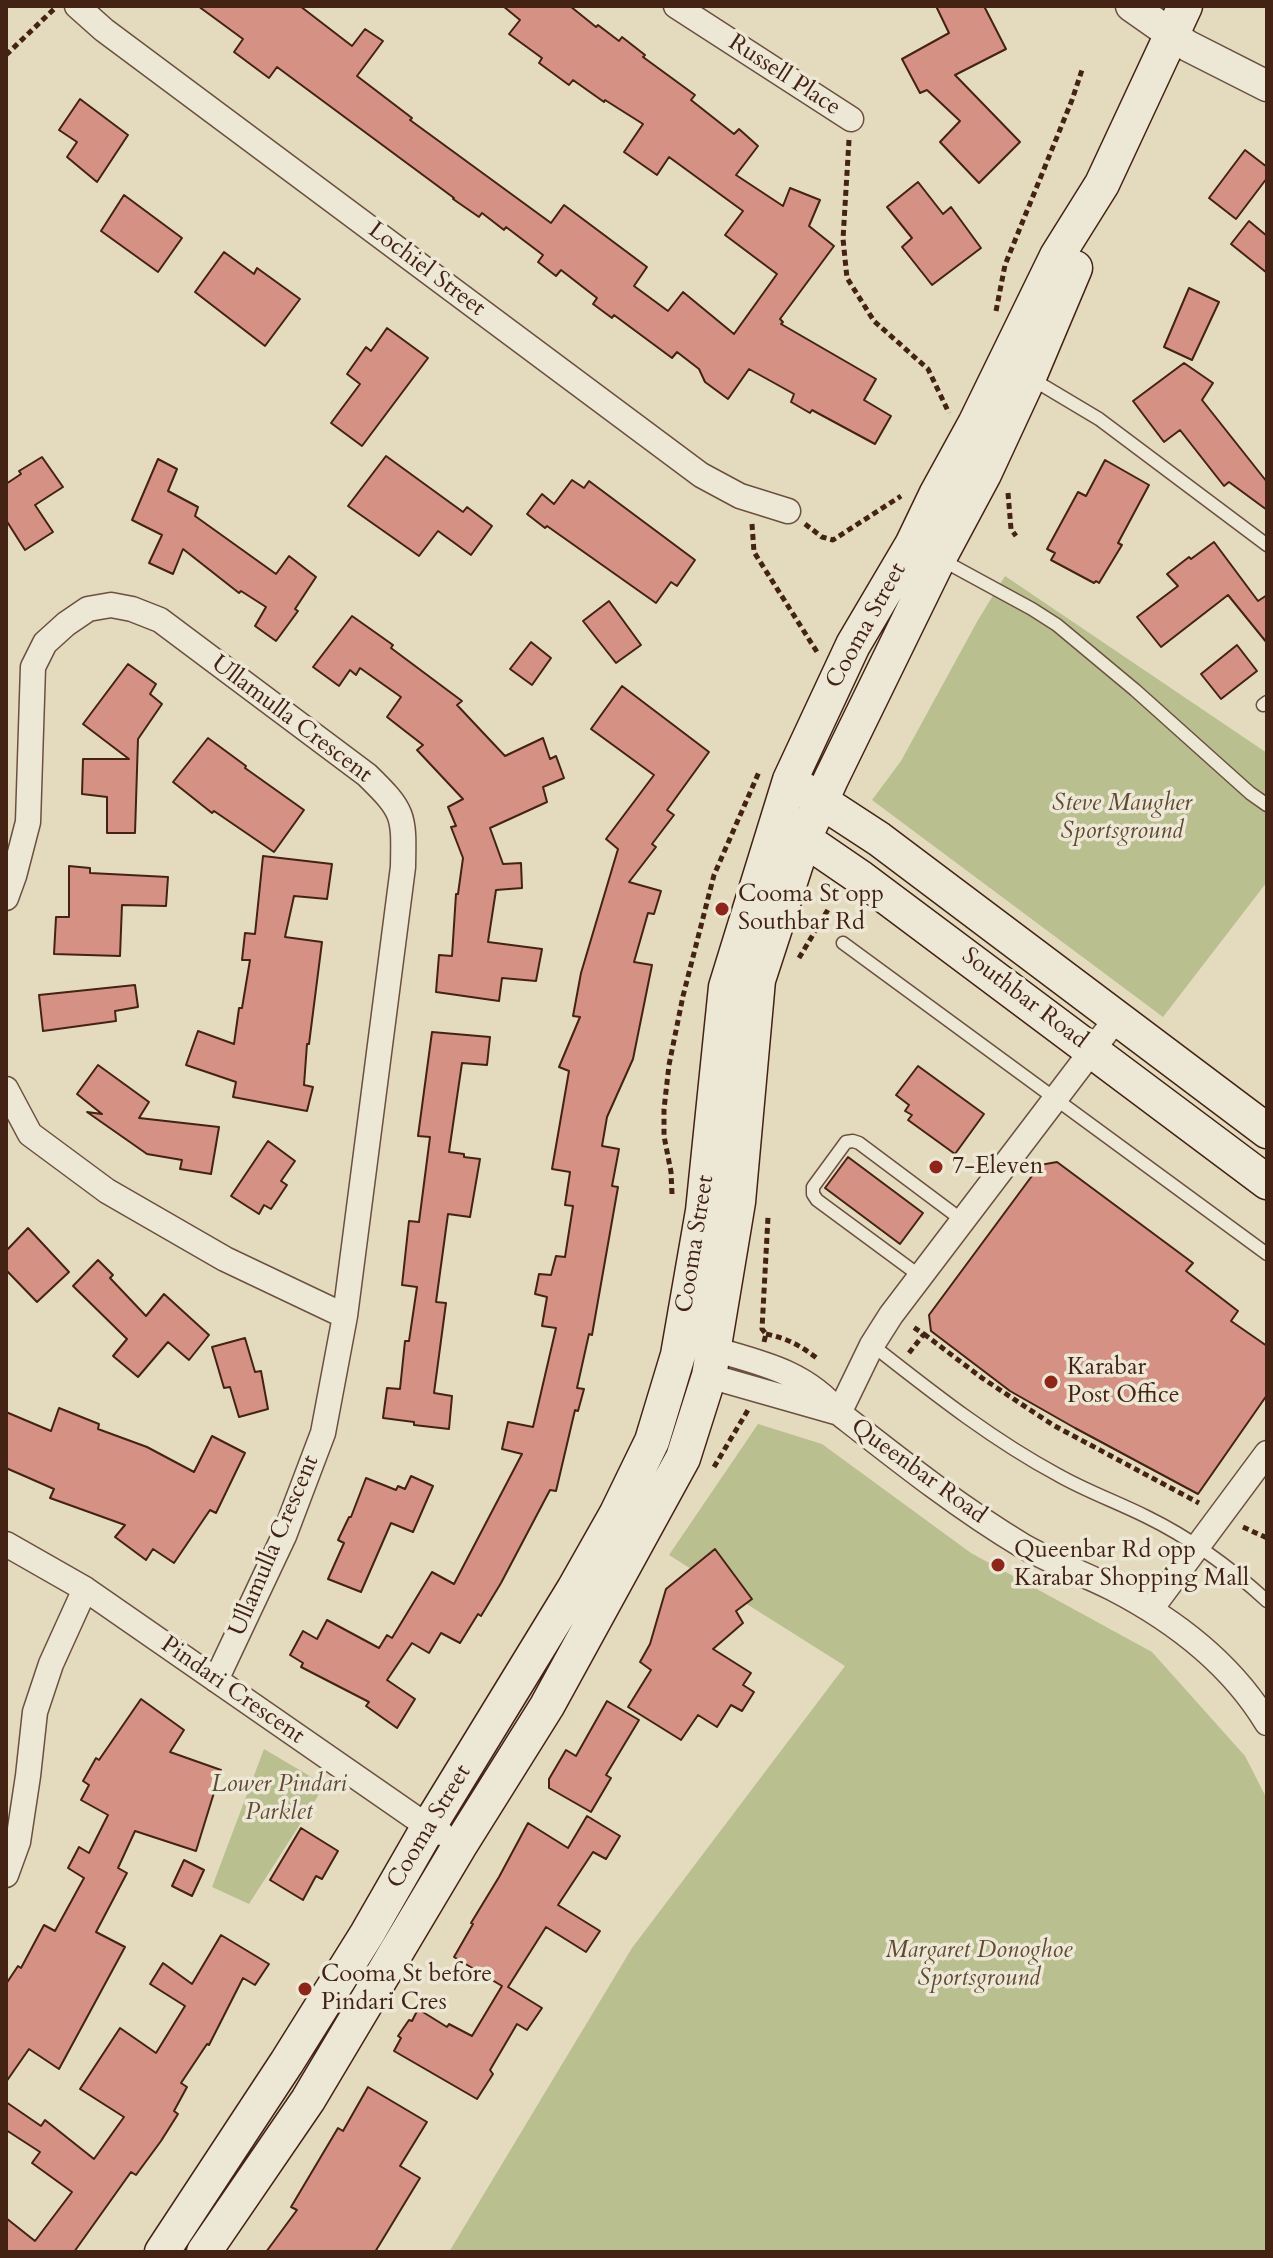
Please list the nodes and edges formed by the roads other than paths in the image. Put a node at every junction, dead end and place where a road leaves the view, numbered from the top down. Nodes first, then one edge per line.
1 (77, 6) edge
2 (676, 6) edge
3 (1131, 6) edge
4 (1178, 21) edge
5 (1267, 86) edge
6 (851, 119) road end
7 (1017, 371) junction
8 (788, 511) dead end
9 (1267, 545) edge
10 (926, 552) junction
11 (790, 780) junction
12 (821, 801) junction
13 (1267, 805) edge
14 (790, 832) junction
15 (6, 898) edge
16 (843, 943) dead end
17 (1116, 1019) junction
18 (1092, 1050) junction
19 (6, 1089) edge
20 (1055, 1098) junction
21 (1267, 1131) edge
22 (1267, 1182) edge
23 (962, 1220) junction
24 (1267, 1254) edge
25 (920, 1276) junction
26 (345, 1316) junction
27 (872, 1345) junction
28 (678, 1355) junction
29 (711, 1363) junction
30 (839, 1413) junction
31 (1267, 1453) edge
32 (6, 1544) edge
33 (1197, 1547) junction
34 (85, 1589) junction
35 (1267, 1601) edge
36 (1151, 1609) junction
37 (216, 1680) junction
38 (1267, 1723) edge
39 (429, 1826) junction
40 (460, 1845) junction
41 (6, 1875) edge
42 (162, 2252) edge
43 (204, 2252) edge

1 - 8 street, Lochiel Street
2 - 6 street, Russell Place
3 - 4 street
4 - 5 street
4 - 7 main road, Cooma Street
7 - 9 lane
7 - 10 main road, Cooma Street
10 - 11 main road, Cooma Street
10 - 12 main road, Cooma Street
10 - 13 lane
11 - 12 main road, Southbar Road
11 - 14 main road, Cooma Street
12 - 14 main road, Cooma Street
12 - 17 main road, Southbar Road
14 - 18 main road, Southbar Road
14 - 28 main road, Cooma Street
14 - 29 main road, Cooma Street
15 - 26 street, Ullamulla Crescent
16 - 20 lane
17 - 18 street
17 - 21 main road, Southbar Road
18 - 20 street
18 - 22 main road, Southbar Road
19 - 26 street
20 - 23 street
20 - 24 lane
23 - 25 street
23 - 25 lane
25 - 27 street
26 - 37 street, Ullamulla Crescent
27 - 30 street
27 - 33 lane
28 - 29 main road
28 - 39 main road, Cooma Street
29 - 30 street, Queenbar Road
29 - 40 main road, Cooma Street
30 - 36 street, Queenbar Road
31 - 33 street
32 - 34 street, Pindari Crescent
33 - 35 lane
33 - 36 street
34 - 37 street, Pindari Crescent
34 - 41 street
36 - 38 street, Queenbar Road
37 - 39 street, Pindari Crescent
39 - 40 street, Pindari Crescent
39 - 42 main road, Cooma Street
40 - 43 main road, Cooma Street

